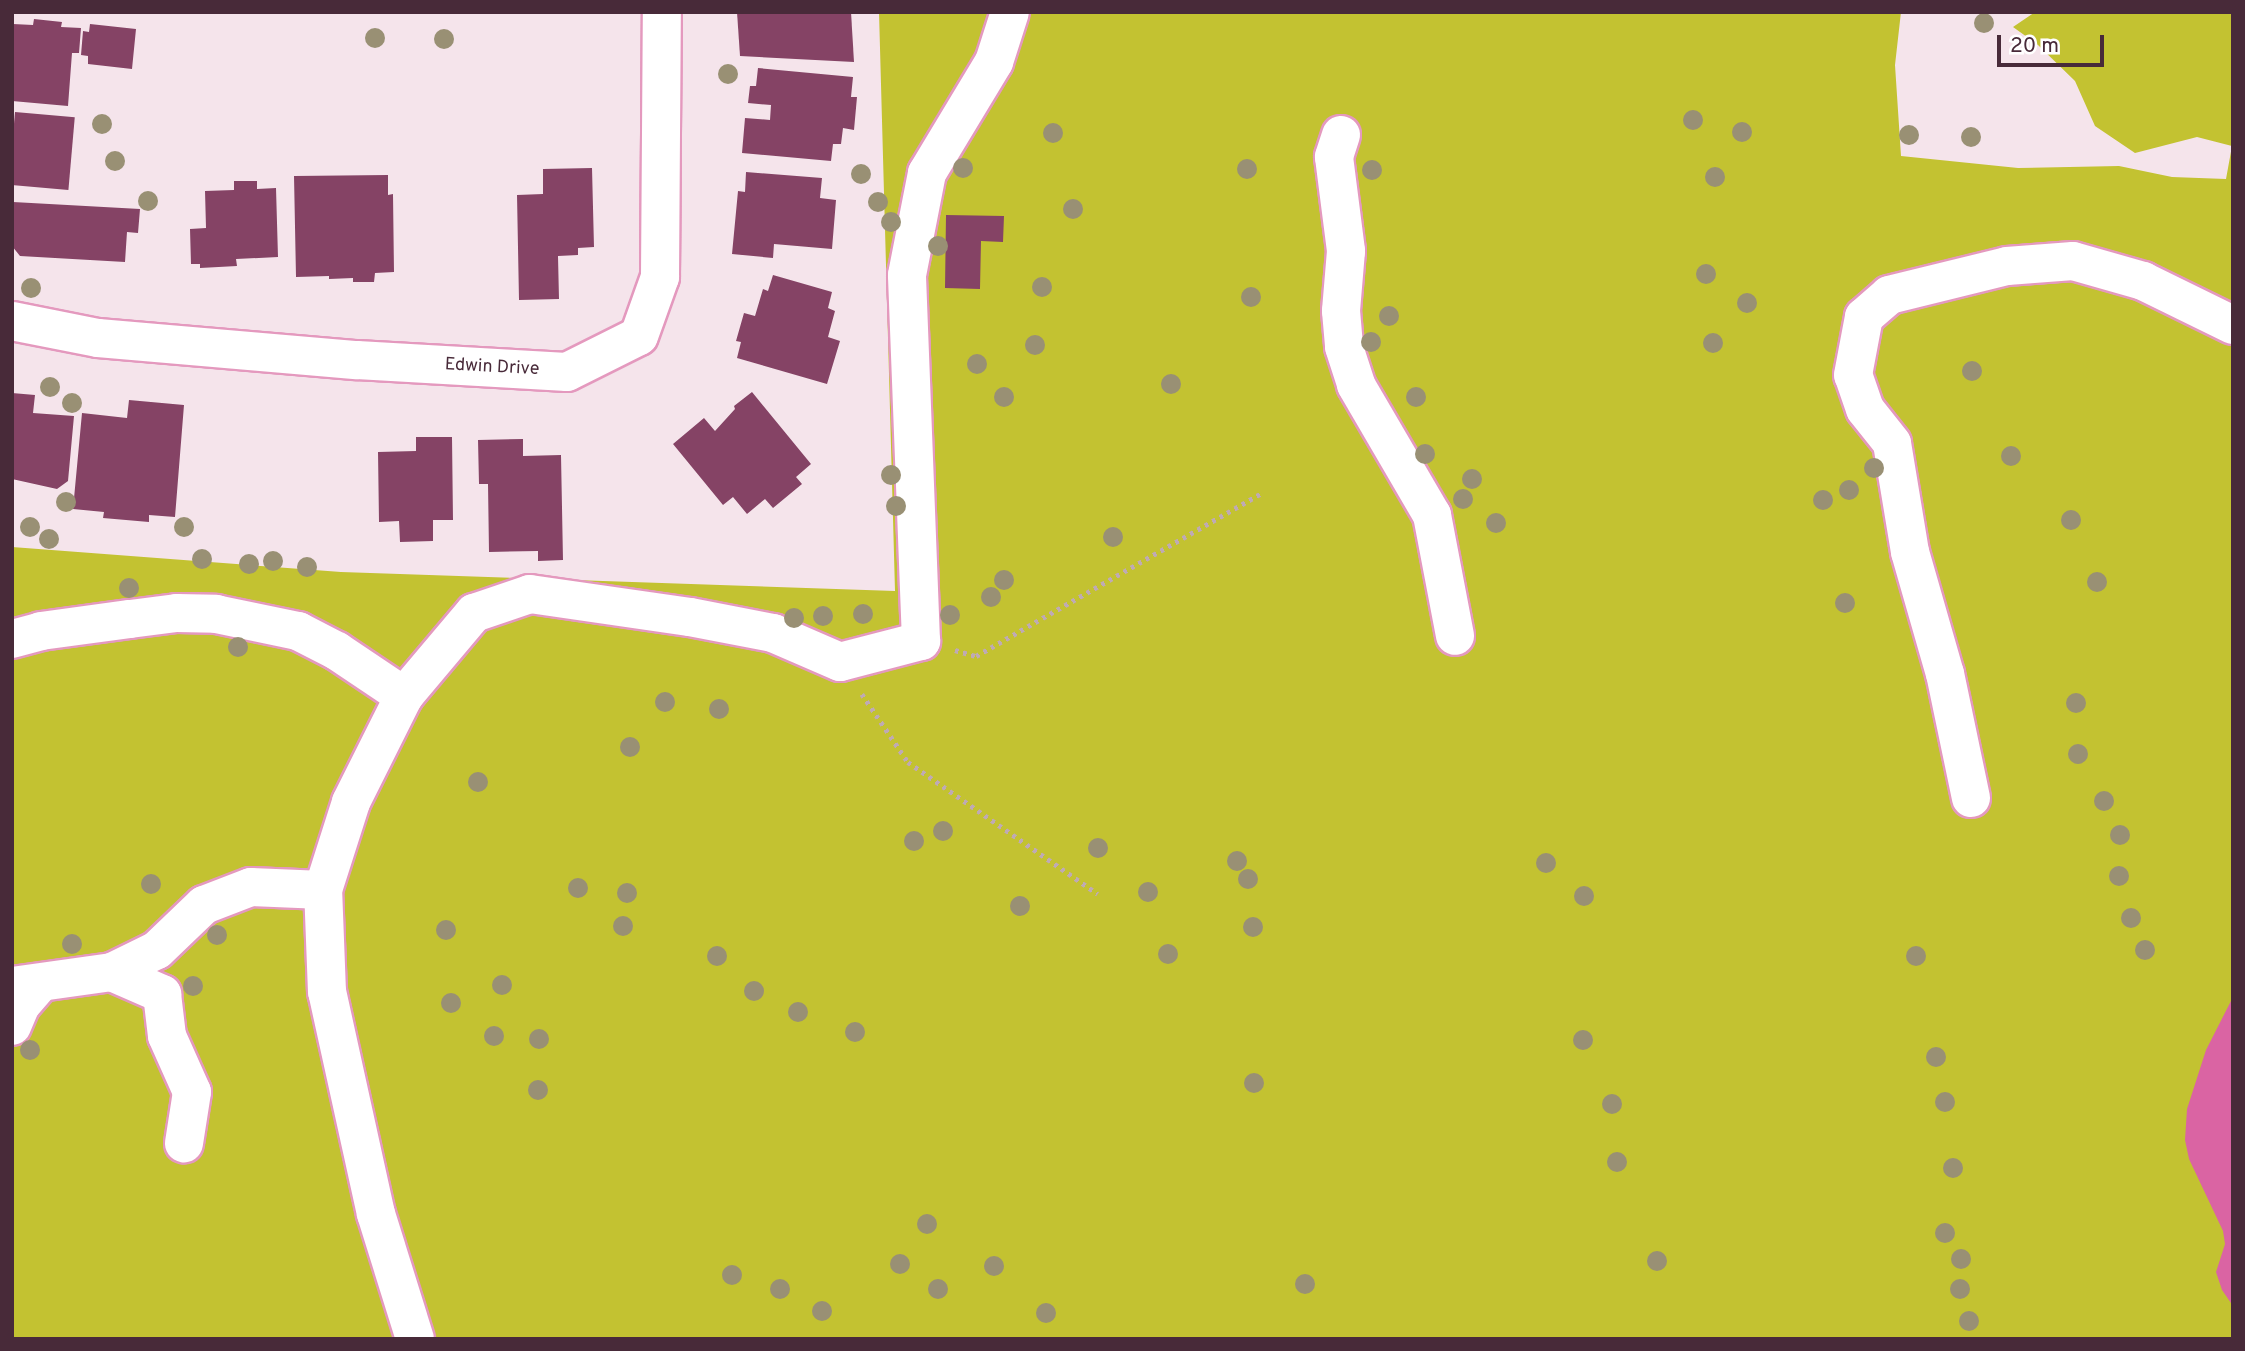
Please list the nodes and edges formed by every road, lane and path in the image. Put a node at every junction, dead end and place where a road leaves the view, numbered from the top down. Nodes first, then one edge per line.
1 (662, 12) edge
2 (1010, 12) edge
3 (1341, 135) dead end
4 (12, 321) edge
5 (2233, 324) edge
6 (1260, 494) dead end
7 (1455, 636) dead end
8 (12, 639) edge
9 (921, 641) junction
10 (840, 662) junction
11 (404, 696) junction
12 (1971, 798) dead end
13 (323, 890) junction
14 (1098, 894) dead end
15 (112, 972) junction
16 (26, 984) edge
17 (12, 1026) edge
18 (184, 1143) dead end
19 (415, 1339) edge

1 - 4 street, Edwin Drive
2 - 9 street
3 - 7 street
5 - 12 street
6 - 9 path
8 - 11 street
9 - 10 street
10 - 11 street
10 - 14 path
11 - 13 street
13 - 15 street
13 - 19 street
15 - 16 street
15 - 18 street
16 - 17 street

